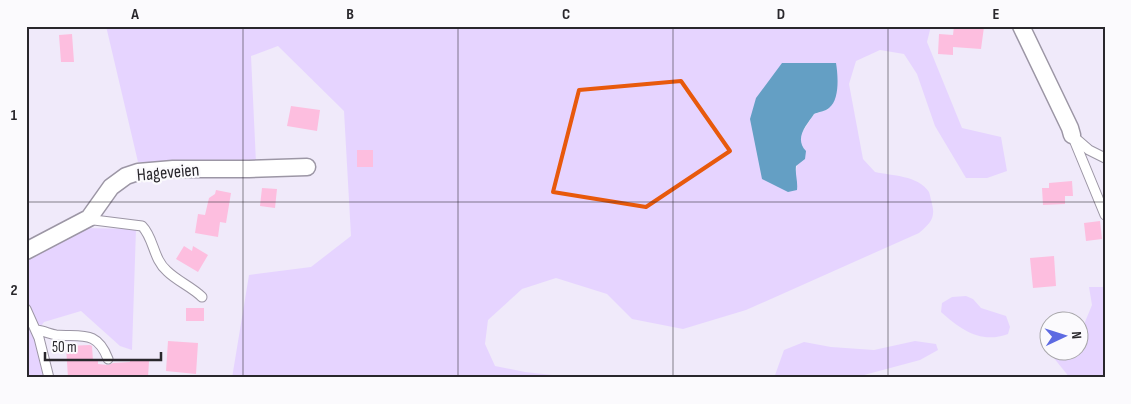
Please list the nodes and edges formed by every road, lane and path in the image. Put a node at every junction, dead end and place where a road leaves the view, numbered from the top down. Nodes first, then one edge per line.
1 (1020, 26) edge
2 (1072, 135) junction
3 (1105, 158) edge
4 (307, 167) dead end
5 (1105, 215) edge
6 (89, 218) junction
7 (26, 251) edge
8 (202, 297) dead end
9 (26, 309) edge
10 (37, 330) junction
11 (108, 359) dead end
12 (49, 378) edge

1 - 2 street
2 - 3 lane
2 - 5 lane
4 - 6 street, Hageveien
6 - 7 street, Hageveien
6 - 8 lane
9 - 10 lane
10 - 11 lane
10 - 12 lane

